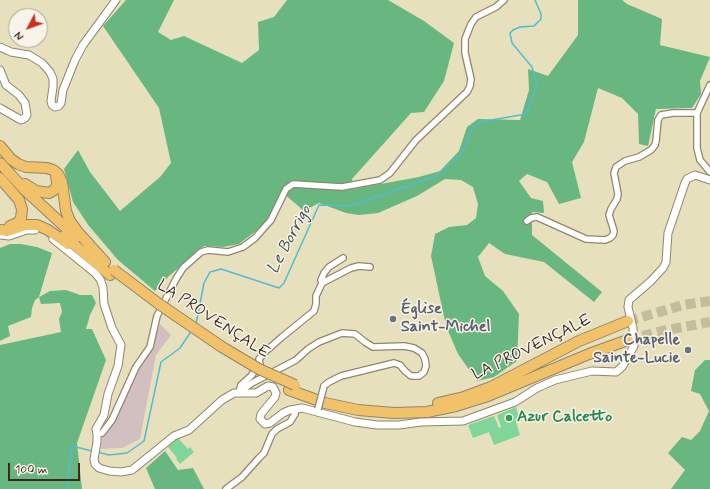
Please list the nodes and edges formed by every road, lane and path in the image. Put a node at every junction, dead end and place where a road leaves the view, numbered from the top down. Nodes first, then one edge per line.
1 (116, 0) edge
2 (504, 0) edge
3 (0, 47) edge
4 (0, 70) edge
5 (710, 85) edge
6 (0, 108) edge
7 (697, 113) junction
8 (0, 146) edge
9 (0, 164) edge
10 (49, 168) junction
11 (710, 172) edge
12 (0, 173) edge
13 (0, 178) edge
14 (710, 180) edge
15 (527, 222) dead end
16 (0, 226) edge
17 (0, 230) edge
18 (0, 235) edge
19 (343, 258) dead end
20 (101, 263) junction
21 (370, 267) dead end
22 (322, 283) junction
23 (628, 321) tunnel mouth
24 (628, 340) tunnel mouth
25 (292, 388) junction
26 (241, 392) junction
27 (296, 409) junction
28 (317, 410) junction
29 (98, 434) junction
30 (226, 489) edge

1 - 3 street
2 - 29 street
4 - 6 street
5 - 7 street
7 - 11 street
7 - 15 street
8 - 10 highway
9 - 10 highway
9 - 20 highway, LA PROVENÇALE
10 - 20 highway
12 - 20 highway, LA PROVENÇALE
13 - 16 highway
14 - 28 street
17 - 20 highway
18 - 29 street
19 - 22 street
20 - 25 highway, LA PROVENÇALE
21 - 22 street
22 - 26 street
23 - 25 highway, LA PROVENÇALE
24 - 25 highway, LA PROVENÇALE
26 - 27 street
26 - 28 street, bridge
26 - 29 street
27 - 28 street
27 - 30 street

